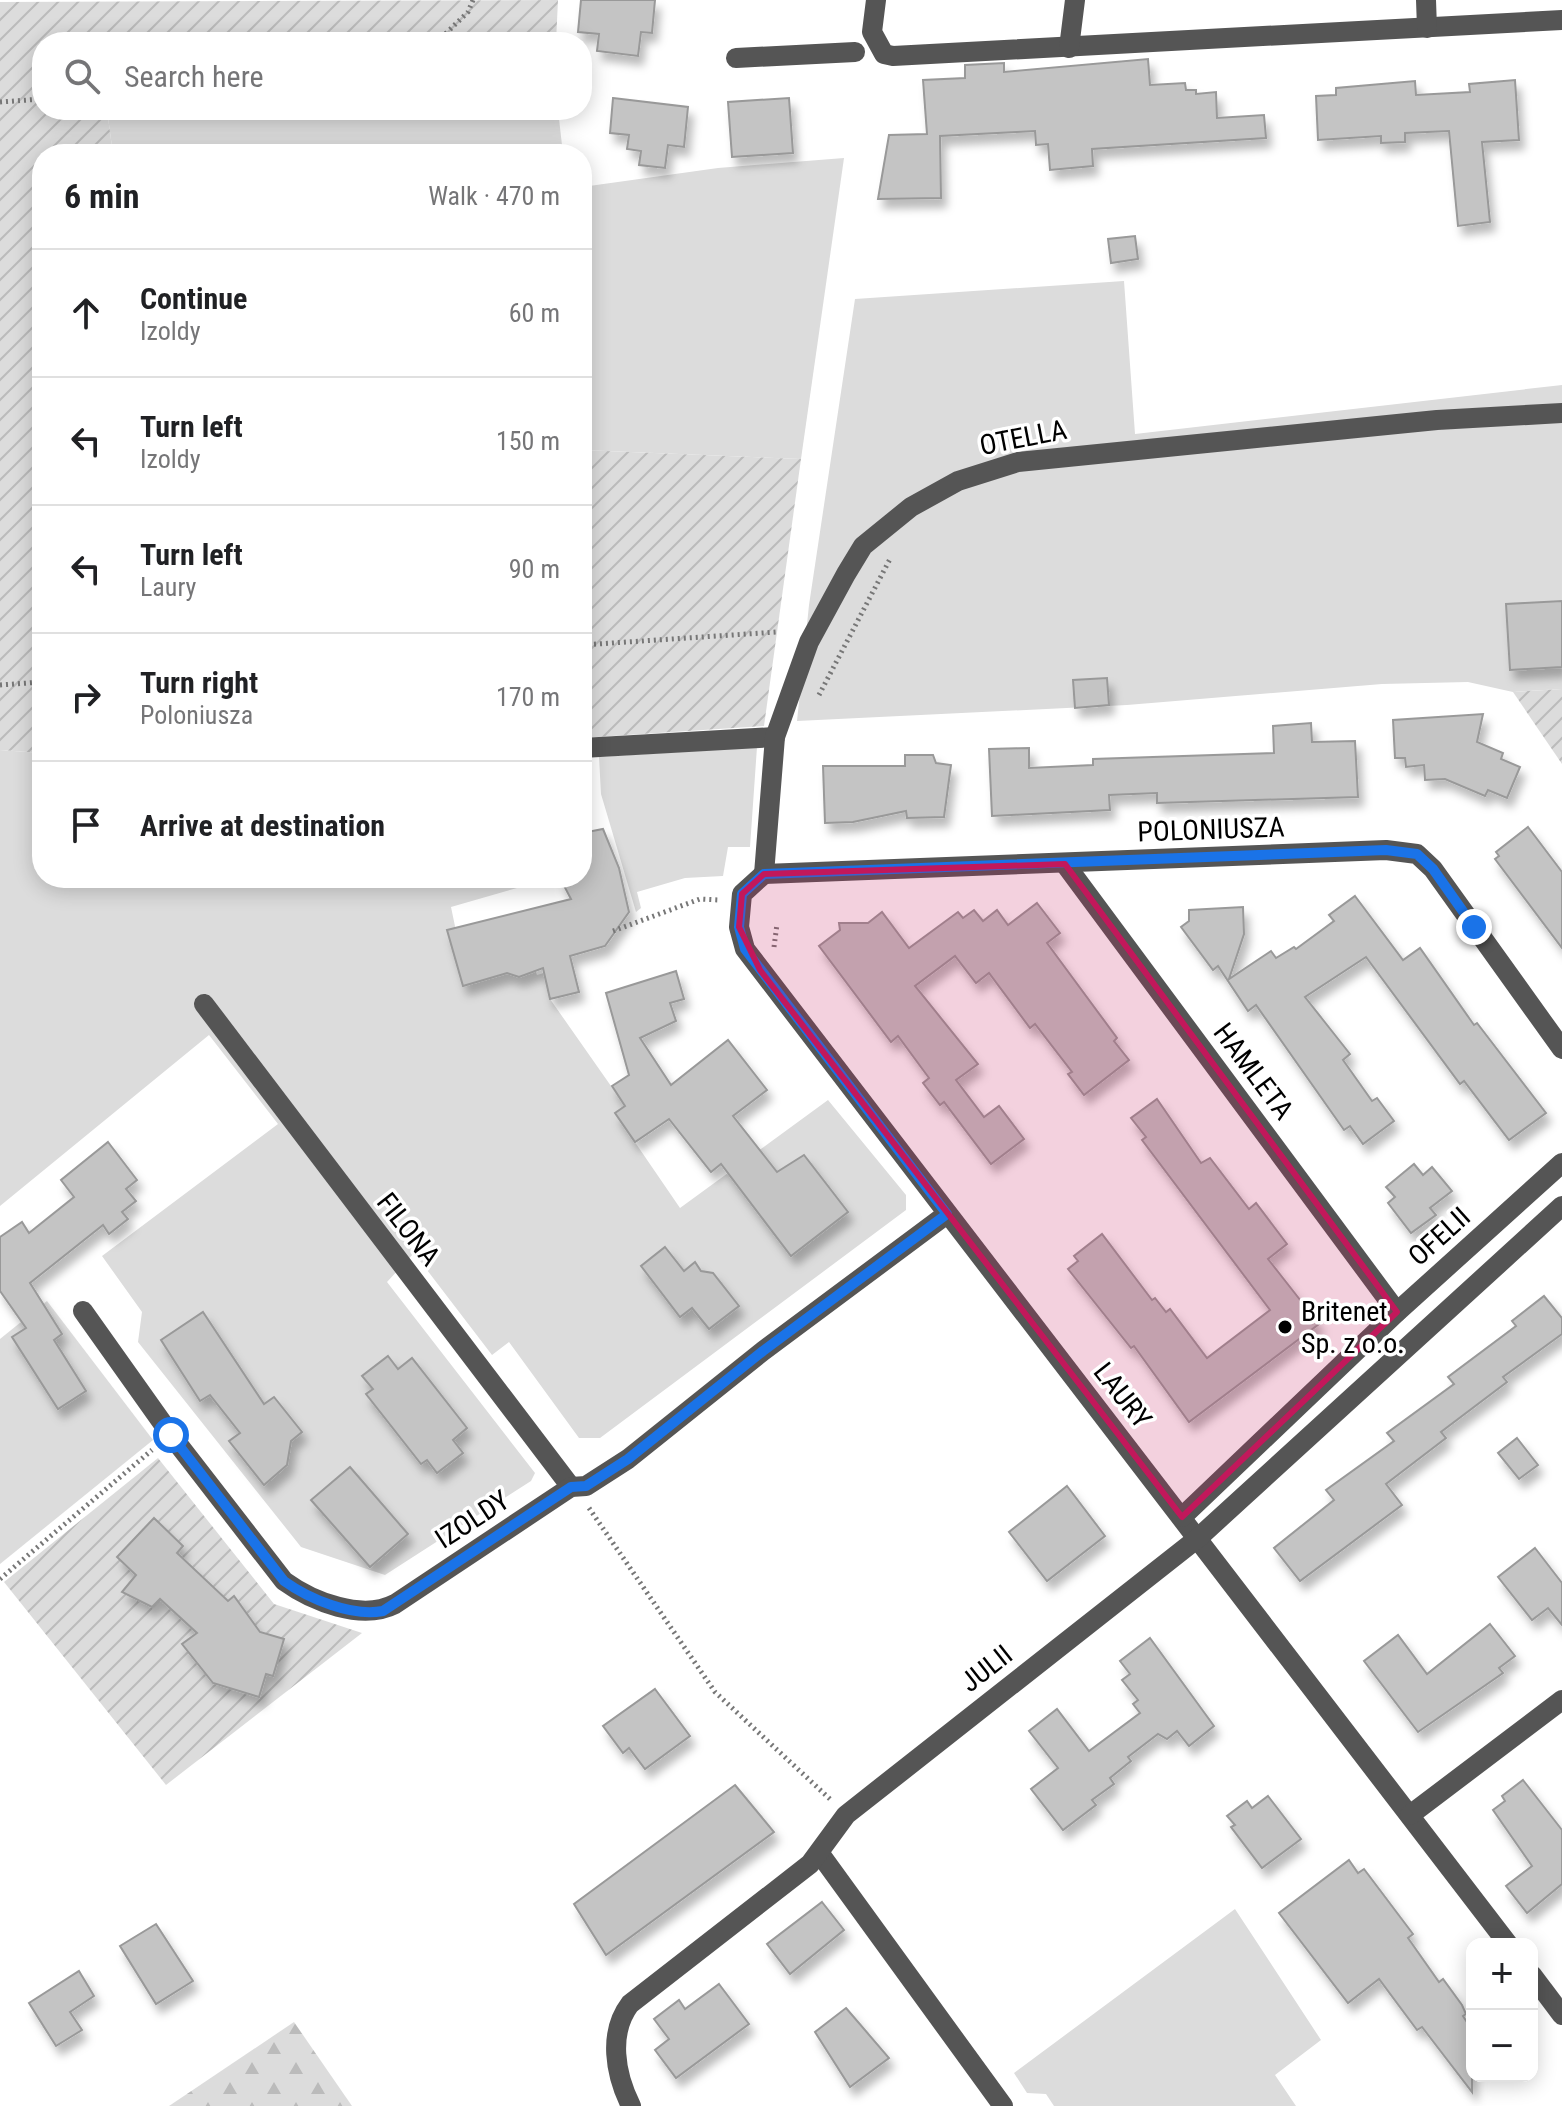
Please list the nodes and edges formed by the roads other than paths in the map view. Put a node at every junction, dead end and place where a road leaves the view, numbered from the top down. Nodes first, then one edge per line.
1 (876, 0) edge
2 (1075, 0) edge
3 (1426, 0) edge
4 (1562, 20) edge
5 (1427, 28) junction
6 (1069, 48) junction
7 (855, 52) dead end
8 (736, 58) dead end
9 (1562, 413) edge
10 (775, 737) junction
11 (592, 747) edge
12 (1065, 864) junction
13 (764, 874) junction
14 (204, 1004) dead end
15 (1562, 1049) edge
16 (1562, 1163) edge
17 (1562, 1206) edge
18 (947, 1214) junction
19 (83, 1311) dead end
20 (1397, 1312) junction
21 (578, 1486) junction
22 (1182, 1517) junction
23 (1198, 1538) junction
24 (1562, 1700) edge
25 (1410, 1815) junction
26 (820, 1854) junction
27 (1503, 1938) edge
28 (1538, 1983) edge
29 (1562, 2015) edge
30 (631, 2106) edge
31 (1003, 2106) edge

1 - 6 street
2 - 6 street
3 - 5 street
4 - 5 street
5 - 6 street
7 - 8 street
9 - 10 street, OTELLA
10 - 11 street
10 - 13 street, OTELLA
12 - 13 street, POLONIUSZA
12 - 15 street, POLONIUSZA
12 - 20 street, HAMLETA
13 - 18 street, LAURY
14 - 21 street, FILONA
16 - 20 street, OFELII
17 - 23 street, JULII
18 - 21 street, IZOLDY
18 - 22 street, LAURY
19 - 21 street, IZOLDY
20 - 22 street, OFELII
22 - 23 street, LAURY
23 - 25 street, LAURY
23 - 26 street, JULII
24 - 25 street
25 - 27 street, LAURY
26 - 30 street, JULII
26 - 31 street
28 - 29 street

